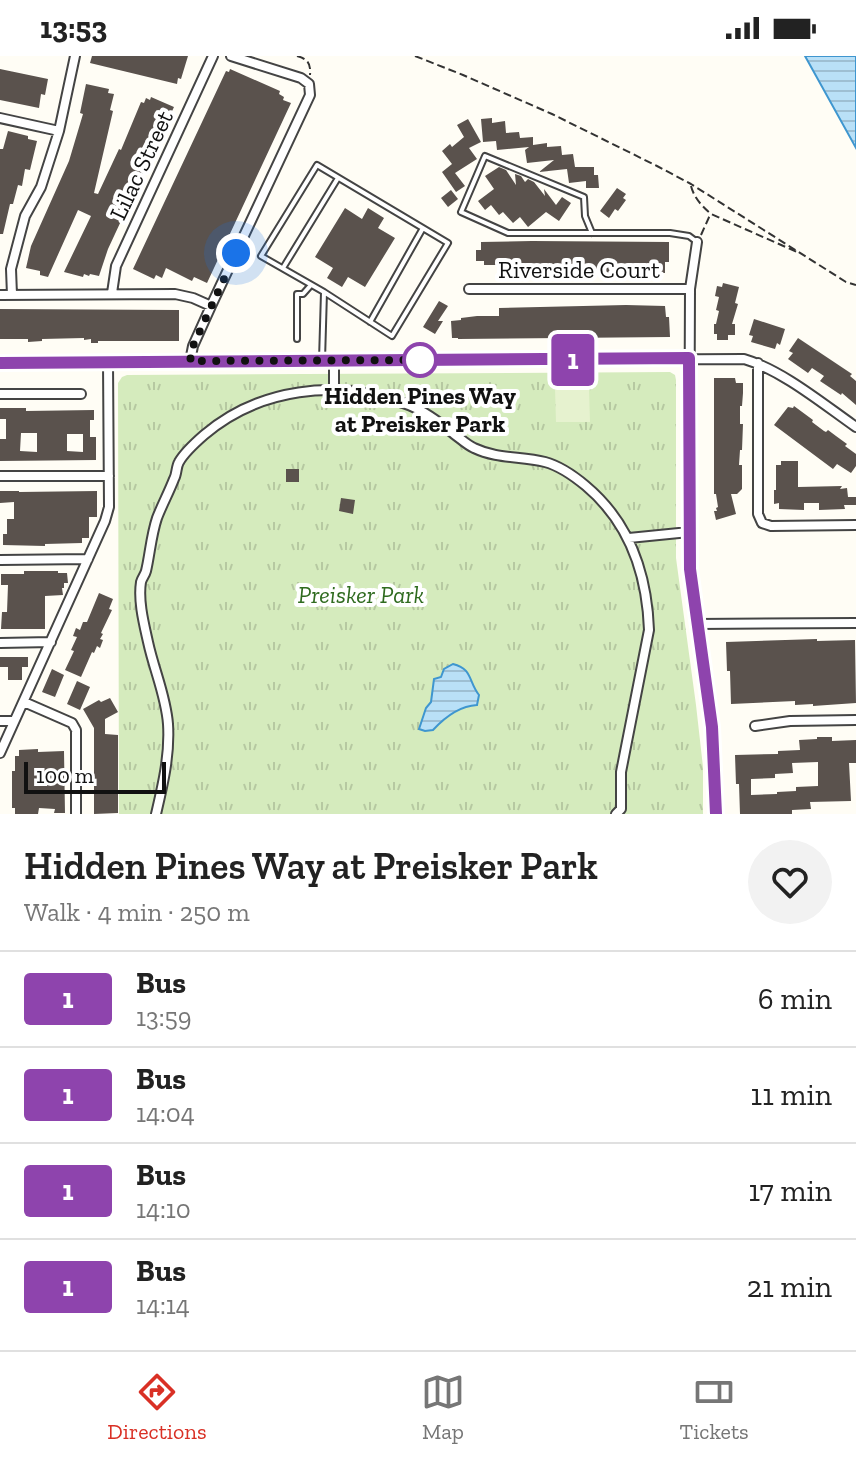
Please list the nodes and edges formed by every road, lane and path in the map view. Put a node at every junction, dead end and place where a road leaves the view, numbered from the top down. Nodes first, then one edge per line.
1 (75, 56) edge
2 (213, 56) edge
3 (231, 56) edge
4 (297, 56) edge
5 (415, 56) edge
6 (309, 84) junction
7 (0, 118) edge
8 (59, 131) junction
9 (339, 178) junction
10 (691, 184) junction
11 (711, 214) junction
12 (423, 228) junction
13 (592, 233) junction
14 (697, 242) junction
15 (802, 254) junction
16 (283, 268) junction
17 (311, 285) junction
18 (856, 287) edge
19 (469, 289) dead end
20 (690, 289) junction
21 (324, 292) junction
22 (112, 293) junction
23 (0, 295) edge
24 (12, 295) junction
25 (211, 306) junction
26 (370, 322) junction
27 (297, 339) dead end
28 (689, 358) junction
29 (322, 360) junction
30 (334, 360) junction
31 (190, 361) junction
32 (108, 362) junction
33 (0, 363) edge
34 (758, 363) junction
35 (334, 389) junction
36 (0, 394) edge
37 (81, 394) dead end
38 (856, 427) edge
39 (0, 476) edge
40 (109, 476) junction
41 (856, 525) edge
42 (689, 532) junction
43 (629, 538) junction
44 (88, 559) junction
45 (0, 560) edge
46 (856, 623) edge
47 (696, 624) junction
48 (51, 642) junction
49 (0, 643) edge
50 (24, 702) junction
51 (856, 720) edge
52 (0, 721) edge
53 (14, 721) junction
54 (755, 726) dead end
55 (0, 753) edge
56 (76, 814) edge
57 (156, 814) edge
58 (616, 814) edge
59 (716, 814) edge

1 - 8 street
2 - 22 street, Lilac Street
3 - 6 street
4 - 6 path
5 - 10 path
6 - 25 street
7 - 8 street
8 - 24 street
9 - 12 lane
9 - 16 lane
9 - 16 lane
10 - 11 path
10 - 15 path
11 - 14 path
11 - 15 path
12 - 26 lane
12 - 26 lane
13 - 13 lane
13 - 14 lane
14 - 20 street
15 - 18 path
16 - 17 lane
17 - 21 lane
17 - 27 lane
19 - 20 street, Riverside Court
20 - 28 street
21 - 26 lane
21 - 29 lane
22 - 24 street
22 - 25 street
23 - 24 street
25 - 31 street
28 - 30 street
28 - 34 street
28 - 42 street
29 - 30 street
29 - 31 street
30 - 35 street
31 - 32 street
32 - 33 street
32 - 40 street
34 - 38 street
34 - 41 street
35 - 43 street
35 - 57 street
36 - 37 street
39 - 40 street
40 - 44 street
42 - 43 street
42 - 47 street
43 - 58 street
44 - 45 street
44 - 48 street
46 - 47 street
47 - 59 street
48 - 49 street
48 - 50 street
50 - 53 street
50 - 56 street
51 - 54 street
52 - 53 street
53 - 55 street

